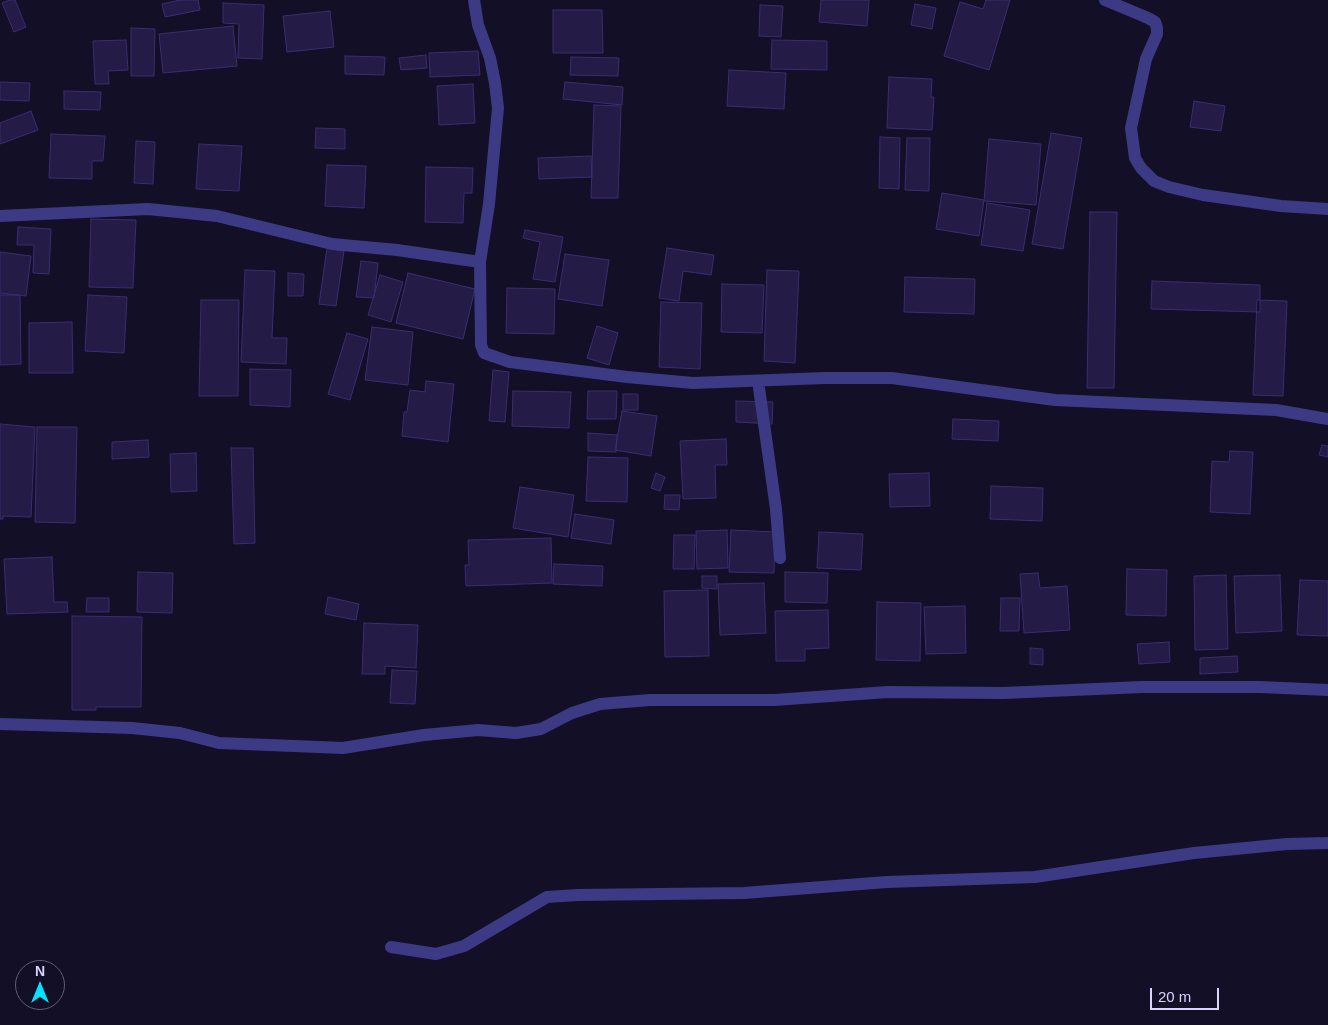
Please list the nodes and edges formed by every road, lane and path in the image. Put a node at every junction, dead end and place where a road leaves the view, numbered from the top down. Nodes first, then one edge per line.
1 (474, 0) edge
2 (1105, 0) edge
3 (1328, 209) edge
4 (0, 216) edge
5 (480, 262) junction
6 (758, 381) junction
7 (1328, 419) edge
8 (780, 558) dead end
9 (1328, 690) edge
10 (0, 724) edge
11 (1328, 843) edge
12 (391, 947) dead end

1 - 5 street
2 - 3 street
4 - 5 street
5 - 6 street
6 - 7 street
6 - 8 street
9 - 10 street
11 - 12 street

